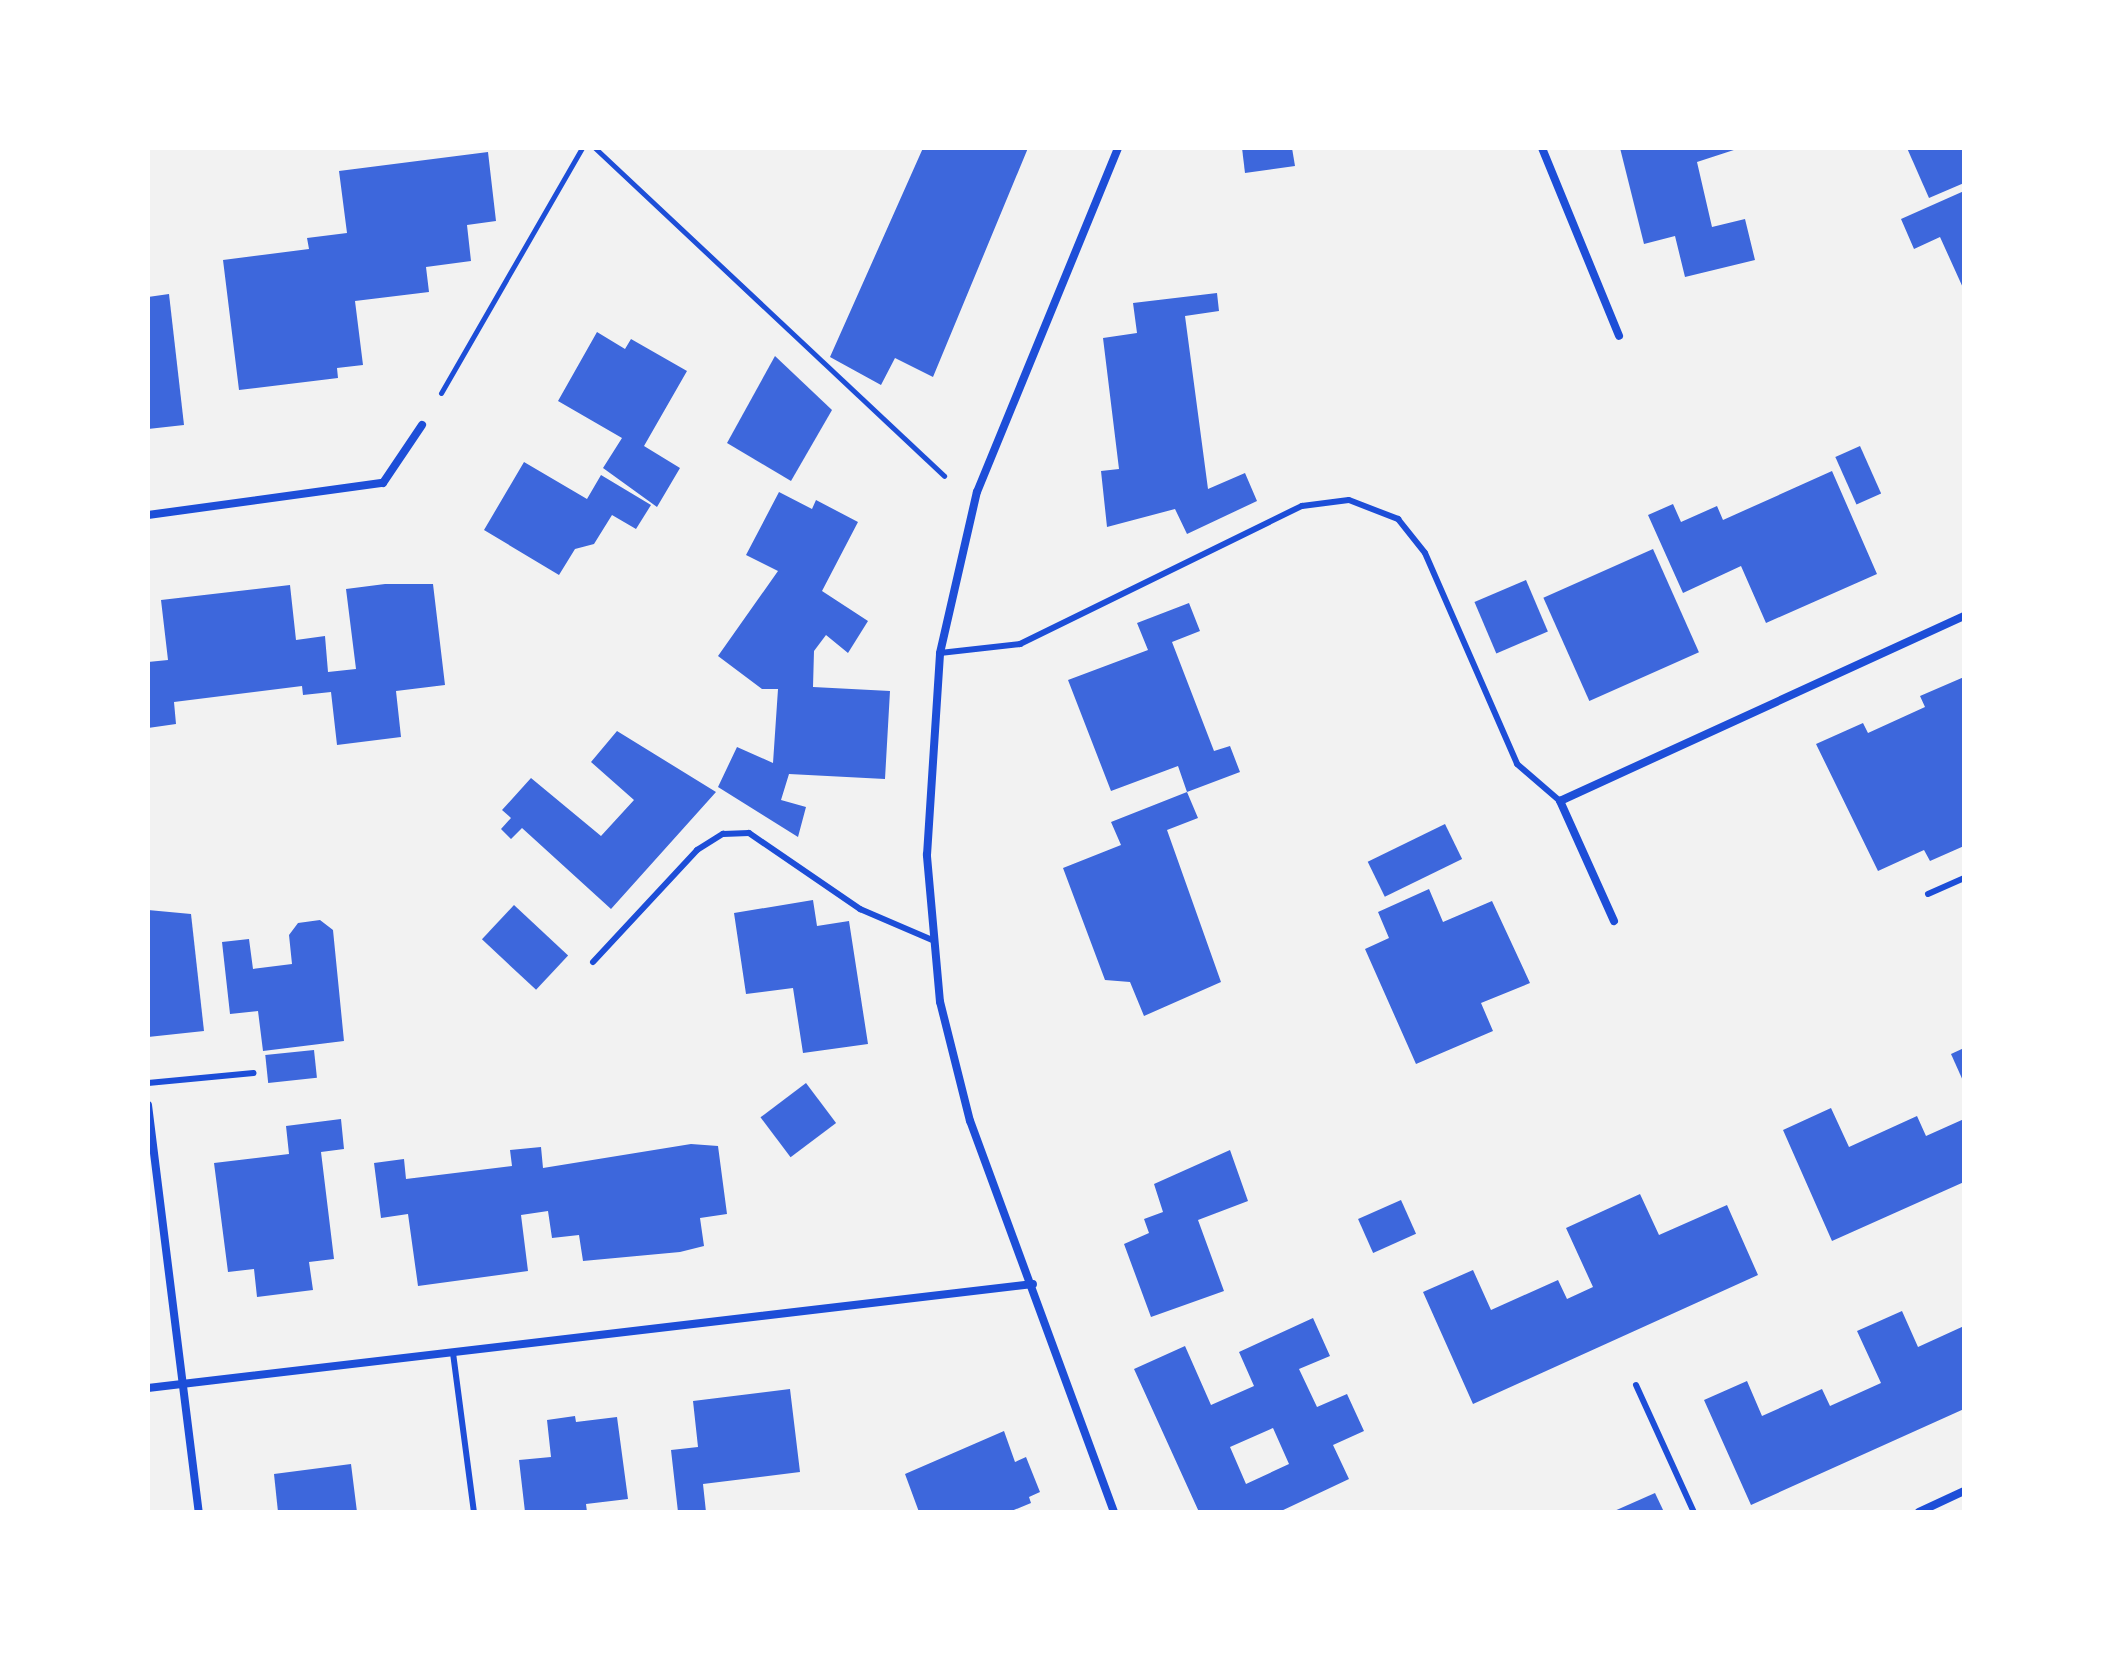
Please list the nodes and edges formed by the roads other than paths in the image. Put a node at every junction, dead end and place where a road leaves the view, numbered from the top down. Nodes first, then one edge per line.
1 (1118, 148) edge
2 (1542, 148) edge
3 (1619, 336) dead end
4 (422, 425) road end
5 (148, 515) edge
6 (1964, 616) edge
7 (940, 653) junction
8 (1560, 801) junction
9 (1964, 878) edge
10 (1928, 894) dead end
11 (1614, 921) dead end
12 (932, 940) junction
13 (593, 962) dead end
14 (254, 1073) dead end
15 (148, 1083) edge
16 (148, 1105) edge
17 (1033, 1284) junction
18 (453, 1353) junction
19 (184, 1383) junction
20 (1636, 1385) dead end
21 (148, 1388) edge
22 (1964, 1491) edge
23 (199, 1512) edge
24 (474, 1512) edge
25 (1114, 1512) edge
26 (1694, 1512) edge
27 (1919, 1512) edge

1 - 7 street
2 - 3 street
4 - 5 street
6 - 8 street
7 - 8 lane
7 - 12 street
8 - 11 street
9 - 10 lane
12 - 13 lane
12 - 17 street
14 - 15 lane
16 - 19 street
17 - 18 street
17 - 25 street
18 - 19 street
18 - 24 lane
19 - 21 street
19 - 23 street
20 - 26 lane
22 - 27 street

